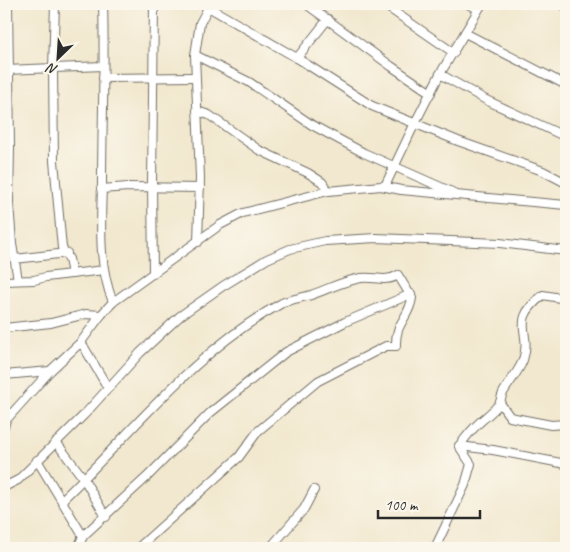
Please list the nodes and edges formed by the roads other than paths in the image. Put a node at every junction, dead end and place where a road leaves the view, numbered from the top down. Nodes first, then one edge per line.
1 (8, 4) edge
2 (56, 4) edge
3 (104, 4) edge
4 (154, 4) edge
5 (306, 4) edge
6 (382, 4) edge
7 (468, 4) edge
8 (562, 4) edge
9 (206, 6) edge
10 (480, 6) edge
11 (566, 6) edge
12 (328, 19) junction
13 (465, 32) junction
14 (454, 53) junction
15 (195, 56) junction
16 (297, 58) junction
17 (103, 66) junction
18 (54, 68) junction
19 (6, 70) edge
20 (440, 74) junction
21 (195, 76) junction
22 (103, 78) junction
23 (153, 78) junction
24 (566, 85) edge
25 (431, 93) junction
26 (197, 111) junction
27 (415, 123) junction
28 (566, 137) edge
29 (394, 166) junction
30 (566, 183) edge
31 (386, 186) junction
32 (152, 188) junction
33 (200, 188) junction
34 (102, 189) junction
35 (328, 191) junction
36 (461, 195) junction
37 (6, 203) edge
38 (566, 204) edge
39 (198, 242) junction
40 (566, 251) edge
41 (67, 254) junction
42 (15, 259) junction
43 (104, 270) junction
44 (72, 274) junction
45 (153, 274) junction
46 (18, 280) junction
47 (4, 281) edge
48 (411, 294) junction
49 (566, 299) edge
50 (113, 302) junction
51 (100, 315) junction
52 (4, 328) edge
53 (81, 342) junction
54 (50, 371) junction
55 (4, 375) edge
56 (108, 388) junction
57 (500, 403) junction
58 (5, 422) edge
59 (566, 424) edge
60 (56, 442) junction
61 (459, 446) junction
62 (37, 460) junction
63 (566, 464) edge
64 (84, 479) junction
65 (4, 487) edge
66 (314, 490) dead end
67 (62, 500) junction
68 (106, 517) junction
69 (83, 536) junction
70 (149, 545) edge
71 (78, 548) edge
72 (138, 548) edge
73 (270, 548) edge
74 (435, 548) edge

1 - 19 street
2 - 18 street
3 - 17 street
4 - 23 street
5 - 12 street
6 - 14 street
7 - 10 street
8 - 11 street
9 - 15 street
9 - 16 street
10 - 13 street
12 - 16 street
12 - 25 street
13 - 14 street
13 - 24 street
14 - 20 street
15 - 21 street
15 - 29 street
16 - 27 street
17 - 18 street
17 - 22 street
18 - 19 street
18 - 41 street
19 - 37 street
20 - 25 street
20 - 28 street
21 - 23 street
21 - 26 street
22 - 23 street
22 - 34 street
23 - 32 street
25 - 27 street
26 - 33 street
26 - 35 street
27 - 29 street
27 - 30 street
29 - 31 street
29 - 36 street
31 - 35 street
31 - 36 street
32 - 33 street
32 - 34 street
32 - 45 street
33 - 39 street
34 - 43 street
35 - 39 street
36 - 38 street
37 - 42 street
39 - 45 street
40 - 56 street
41 - 42 street
41 - 44 street
42 - 46 street
43 - 44 street
43 - 50 street
44 - 46 street
45 - 50 street
46 - 47 street
48 - 64 street
48 - 68 street
48 - 70 street
49 - 57 street
50 - 51 street
51 - 52 street
51 - 53 street
53 - 54 street
53 - 56 street
54 - 55 street
54 - 58 street
56 - 60 street
57 - 59 street
57 - 61 street
60 - 62 street
60 - 64 street
61 - 63 street
61 - 74 street
62 - 65 street
62 - 67 street
64 - 67 street
64 - 68 street
66 - 73 street
67 - 69 street
68 - 69 street
69 - 71 street
70 - 72 street

